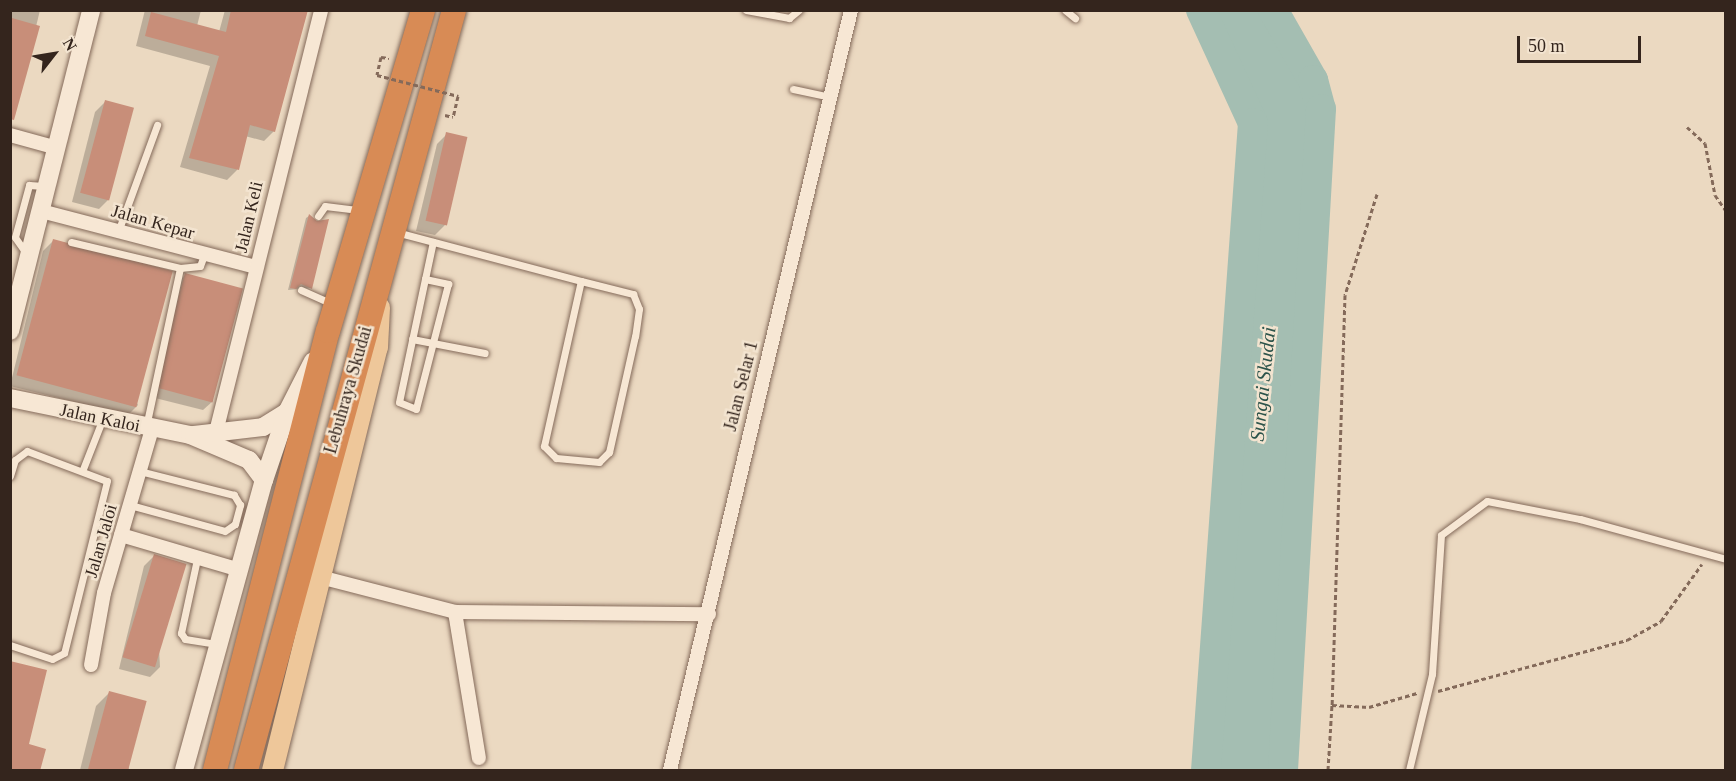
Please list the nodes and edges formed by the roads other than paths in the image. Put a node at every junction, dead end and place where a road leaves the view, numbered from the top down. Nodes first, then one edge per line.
1 (91, 10) edge
2 (321, 10) edge
3 (423, 10) edge
4 (454, 10) edge
5 (746, 10) edge
6 (799, 10) edge
7 (852, 10) edge
8 (1065, 10) edge
9 (1075, 18) dead end
10 (793, 89) dead end
11 (831, 97) junction
12 (157, 125) dead end
13 (10, 135) edge
14 (57, 148) junction
15 (47, 187) junction
16 (41, 211) junction
17 (362, 211) junction
18 (318, 216) dead end
19 (119, 229) junction
20 (394, 232) junction
21 (71, 242) dead end
22 (433, 242) junction
23 (30, 255) junction
24 (204, 255) junction
25 (256, 267) junction
26 (180, 268) junction
27 (18, 271) edge
28 (380, 276) junction
29 (425, 279) junction
30 (581, 281) junction
31 (301, 290) dead end
32 (335, 305) junction
33 (10, 331) edge
34 (328, 331) junction
35 (412, 339) junction
36 (434, 344) junction
37 (485, 353) dead end
38 (10, 398) edge
39 (287, 412) junction
40 (103, 418) junction
41 (149, 428) junction
42 (216, 432) junction
43 (190, 435) junction
44 (83, 469) junction
45 (140, 471) junction
46 (10, 476) edge
47 (264, 480) junction
48 (130, 505) junction
49 (121, 536) junction
50 (197, 559) junction
51 (1725, 559) edge
52 (240, 570) junction
53 (320, 577) junction
54 (455, 612) junction
55 (709, 614) junction
56 (219, 644) junction
57 (10, 645) edge
58 (91, 665) dead end
59 (479, 758) dead end
60 (184, 771) edge
61 (215, 771) edge
62 (247, 771) edge
63 (272, 771) edge
64 (670, 771) edge
65 (1409, 771) edge

1 - 14 street
2 - 25 street, Jalan Keli
3 - 17 highway, Lebuhraya Skudai
4 - 20 highway, Lebuhraya Skudai
5 - 6 lane
7 - 11 street, Jalan Selar 1
8 - 9 lane
10 - 11 lane
11 - 55 street, Jalan Selar 1
12 - 19 lane
13 - 14 street
14 - 15 street
15 - 16 street
15 - 23 lane
16 - 19 street, Jalan Kepar
16 - 23 street
17 - 18 lane
17 - 32 highway, Lebuhraya Skudai
19 - 24 street, Jalan Kepar
20 - 22 lane
20 - 28 highway, Lebuhraya Skudai
21 - 26 lane
22 - 29 lane
22 - 30 lane
23 - 27 street
24 - 25 street, Jalan Kepar
24 - 26 lane
25 - 42 street, Jalan Keli
26 - 41 lane
27 - 33 street
28 - 53 main road
28 - 62 highway, Lebuhraya Skudai
29 - 35 lane
29 - 36 lane
30 - 30 lane
31 - 32 lane
32 - 34 highway, Lebuhraya Skudai
34 - 39 street
34 - 61 highway, Lebuhraya Skudai
35 - 36 lane
35 - 36 lane
36 - 37 lane
38 - 40 street, Jalan Kaloi
39 - 42 street, Jalan Kaloi
39 - 47 street
40 - 41 street, Jalan Kaloi
40 - 44 lane
41 - 43 street, Jalan Kaloi
41 - 45 street, Jalan Jaloi
42 - 43 street, Jalan Kaloi
43 - 47 street, Jalan Kaloi
44 - 46 lane
44 - 57 lane
45 - 48 street, Jalan Jaloi
45 - 48 lane
47 - 52 street
48 - 49 street, Jalan Jaloi
49 - 50 street
49 - 58 street, Jalan Jaloi
50 - 52 street
50 - 56 lane
51 - 65 lane
52 - 56 street
53 - 54 street
53 - 63 main road
54 - 55 street
54 - 59 street
55 - 64 street, Jalan Selar 1
56 - 60 street

